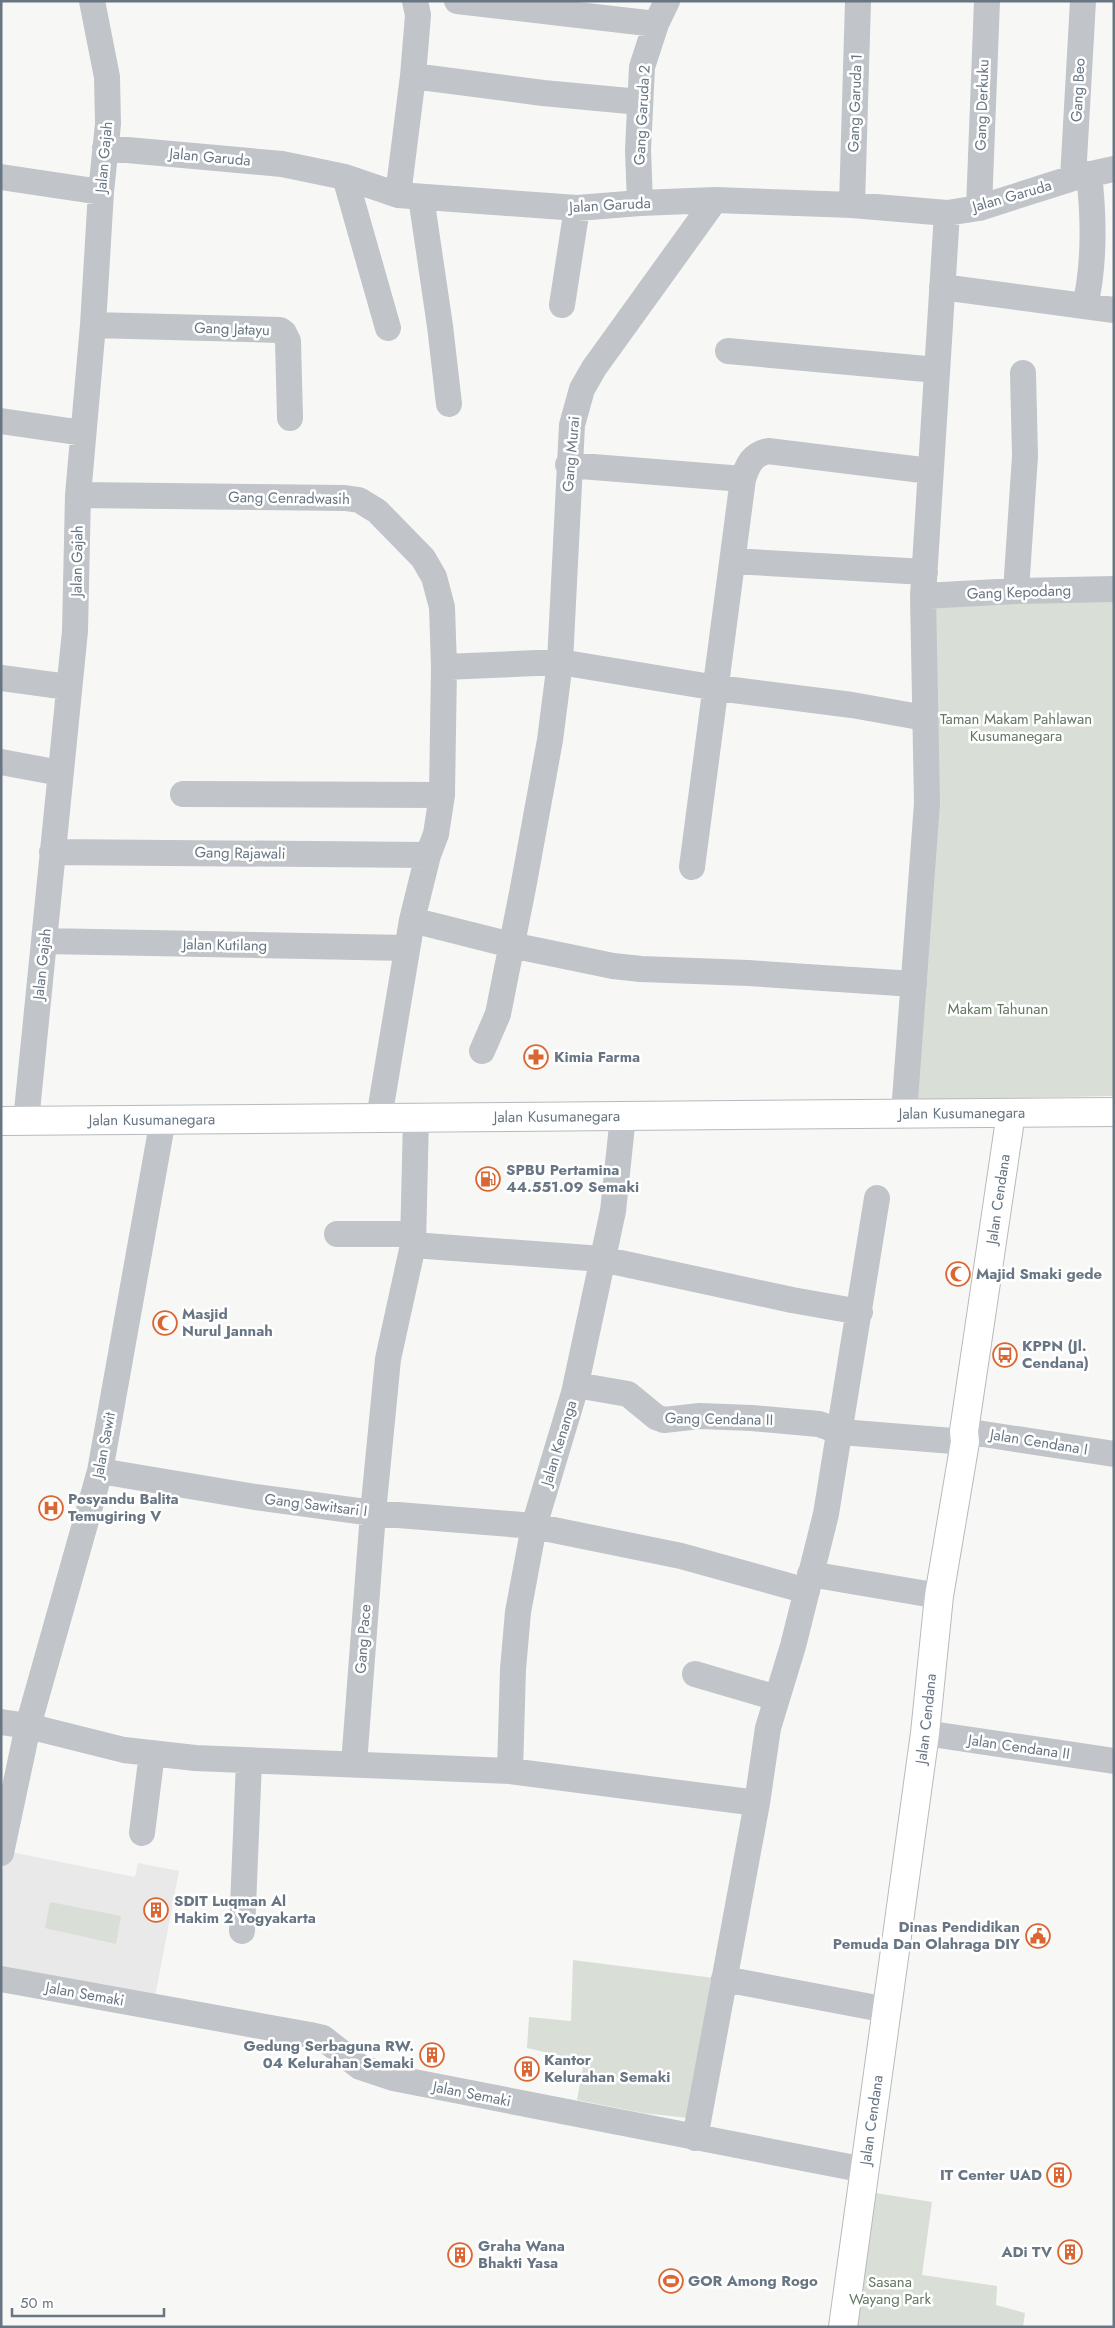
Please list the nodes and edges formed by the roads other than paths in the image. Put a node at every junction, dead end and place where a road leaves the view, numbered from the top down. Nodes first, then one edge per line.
1 (92, 1) edge
2 (415, 1) edge
3 (457, 1) edge
4 (667, 1) edge
5 (858, 1) edge
6 (986, 1) edge
7 (1083, 1) edge
8 (656, 24) junction
9 (413, 76) junction
10 (640, 102) junction
11 (105, 148) junction
12 (1092, 174) edge
13 (1, 177) edge
14 (345, 177) junction
15 (100, 192) junction
16 (409, 196) junction
17 (716, 200) junction
18 (640, 203) junction
19 (852, 205) junction
20 (577, 208) junction
21 (979, 208) junction
22 (947, 212) junction
23 (942, 287) junction
24 (562, 305) dead end
25 (1086, 306) junction
26 (1114, 310) edge
27 (93, 325) junction
28 (388, 328) dead end
29 (728, 351) dead end
30 (937, 370) junction
31 (1023, 373) dead end
32 (449, 404) dead end
33 (290, 418) dead end
34 (1, 421) edge
35 (83, 433) junction
36 (568, 465) junction
37 (930, 471) junction
38 (743, 480) junction
39 (78, 495) junction
40 (733, 561) junction
41 (924, 584) junction
42 (1114, 590) edge
43 (1016, 591) junction
44 (560, 662) junction
45 (444, 667) junction
46 (1, 678) edge
47 (68, 687) junction
48 (717, 688) junction
49 (925, 718) junction
50 (1, 762) edge
51 (60, 773) junction
52 (183, 794) dead end
53 (442, 795) junction
54 (52, 852) junction
55 (428, 855) junction
56 (692, 867) dead end
57 (412, 920) junction
58 (44, 942) junction
59 (511, 945) junction
60 (407, 948) junction
61 (914, 984) junction
62 (482, 1051) dead end
63 (1114, 1112) edge
64 (1011, 1113) junction
65 (904, 1114) junction
66 (623, 1116) junction
67 (379, 1118) junction
68 (416, 1118) junction
69 (163, 1119) junction
70 (14, 1121) edge
71 (877, 1198) dead end
72 (337, 1234) dead end
73 (413, 1240) junction
74 (602, 1259) junction
75 (860, 1312) junction
76 (576, 1385) junction
77 (841, 1432) junction
78 (965, 1436) junction
79 (1114, 1454) edge
80 (100, 1471) junction
81 (373, 1513) junction
82 (534, 1526) junction
83 (809, 1582) junction
84 (939, 1596) junction
85 (694, 1674) dead end
86 (776, 1698) junction
87 (1, 1722) edge
88 (28, 1726) junction
89 (925, 1733) junction
90 (152, 1753) junction
91 (249, 1761) junction
92 (1114, 1761) edge
93 (354, 1764) junction
94 (510, 1771) junction
95 (757, 1802) junction
96 (142, 1833) dead end
97 (1, 1853) edge
98 (242, 1931) dead end
99 (1, 1979) edge
100 (724, 1979) junction
101 (886, 2010) junction
102 (695, 2138) junction
103 (865, 2170) junction
104 (843, 2327) edge

1 - 11 street, Jalan Gajah
2 - 9 street
3 - 8 street
4 - 8 street, Gang Garuda 2
5 - 19 street, Gang Garuda 1
6 - 21 street, Gang Derkuku
7 - 12 street, Gang Beo
8 - 10 street, Gang Garuda 2
9 - 10 street
9 - 16 street
10 - 18 street, Gang Garuda 2
11 - 14 street, Jalan Garuda
11 - 15 street, Jalan Gajah
12 - 21 street, Jalan Garuda
12 - 25 street, Gang Beo
13 - 15 street
14 - 16 street, Jalan Garuda
14 - 28 street
15 - 27 street, Jalan Gajah
16 - 20 street, Jalan Garuda
16 - 32 street
17 - 18 street, Jalan Garuda
17 - 19 street, Jalan Garuda
17 - 36 street, Gang Murai
18 - 20 street, Jalan Garuda
19 - 22 street, Jalan Garuda
20 - 24 street
21 - 22 street, Jalan Garuda
22 - 23 street
23 - 25 street
23 - 30 street
25 - 26 street
27 - 33 street, Gang Jatayu
27 - 35 street, Jalan Gajah
29 - 30 street
30 - 37 street
31 - 43 street
34 - 35 street
35 - 39 street, Jalan Gajah
36 - 38 street
36 - 44 street, Gang Murai
37 - 38 street
37 - 41 street
38 - 40 street
39 - 45 street, Gang Cenradwasih
39 - 47 street, Jalan Gajah
40 - 41 street, Gang Kepodang
40 - 48 street
41 - 43 street, Gang Kepodang
41 - 49 street
42 - 43 street, Gang Kepodang
44 - 45 street
44 - 48 street
44 - 59 street, Gang Murai
45 - 53 street, Gang Cenradwasih
46 - 47 street
47 - 51 street, Jalan Gajah
48 - 49 street
48 - 56 street
49 - 61 street
50 - 51 street
51 - 54 street, Jalan Gajah
52 - 53 street
53 - 55 street, Gang Cenradwasih
54 - 55 street, Gang Rajawali
54 - 58 street, Jalan Gajah
55 - 57 street, Gang Cenradwasih
57 - 59 street
57 - 60 street, Gang Cenradwasih
58 - 60 street, Jalan Kutilang
58 - 70 street, Jalan Gajah
59 - 61 street
59 - 62 street, Gang Murai
60 - 67 street, Gang Cenradwasih
61 - 65 street
63 - 64 main road, Jalan Kusumanegara
64 - 65 main road, Jalan Kusumanegara
64 - 78 main road, Jalan Cendana
65 - 66 main road, Jalan Kusumanegara
66 - 68 main road, Jalan Kusumanegara
66 - 74 street, Jalan Kenanga
67 - 68 main road, Jalan Kusumanegara
67 - 69 main road, Jalan Kusumanegara
68 - 73 street, Gang Pace
69 - 70 main road, Jalan Kusumanegara
69 - 80 street, Jalan Sawit
71 - 75 street
72 - 73 street
73 - 74 street
73 - 81 street, Gang Pace
74 - 75 street
74 - 76 street, Jalan Kenanga
75 - 77 street
76 - 77 street, Gang Cendana II
76 - 82 street, Jalan Kenanga
77 - 78 street, Gang Cendana II
77 - 83 street
78 - 79 street, Jalan Cendana I
78 - 84 main road, Jalan Cendana
80 - 81 street, Gang Sawitsari I
80 - 88 street, Jalan Sawit
81 - 82 street, Gang Sawitsari I
81 - 93 street, Gang Pace
82 - 83 street, Gang Sawitsari I
82 - 94 street, Jalan Kenanga
83 - 84 street, Gang Sawitsari I
83 - 86 street
84 - 89 main road, Jalan Cendana
85 - 86 street
86 - 95 street
87 - 88 street
88 - 90 street
88 - 97 street, Jalan Sawit
89 - 92 street, Jalan Cendana II
89 - 101 main road, Jalan Cendana
90 - 91 street
90 - 96 street
91 - 93 street
91 - 98 street
93 - 94 street
94 - 95 street
95 - 100 street
99 - 102 street, Jalan Semaki
100 - 101 street
100 - 102 street
101 - 103 main road, Jalan Cendana
102 - 103 street, Jalan Semaki
103 - 104 main road, Jalan Cendana

